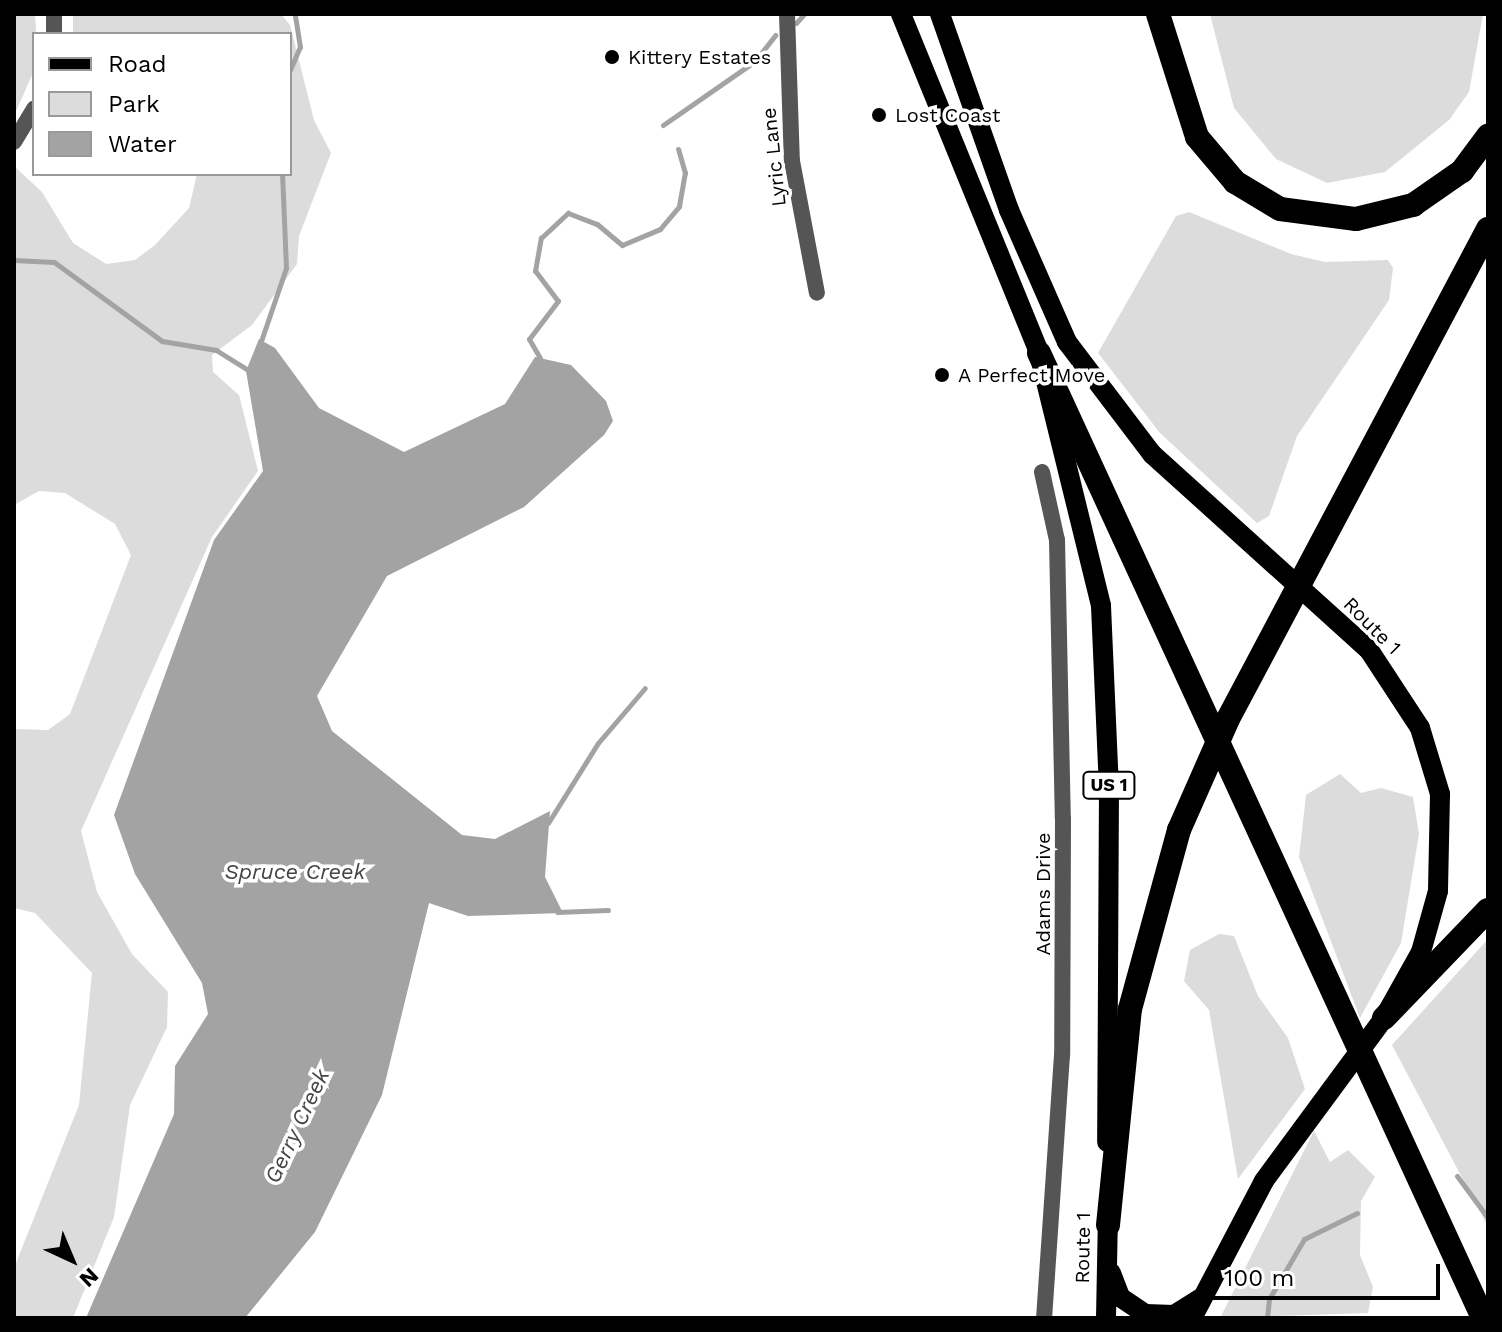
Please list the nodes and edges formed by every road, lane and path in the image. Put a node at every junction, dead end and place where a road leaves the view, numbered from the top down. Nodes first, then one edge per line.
1 (787, 14) edge
2 (901, 14) edge
3 (916, 14) edge
4 (940, 14) edge
5 (1158, 14) edge
6 (943, 106) junction
7 (32, 112) edge
8 (1488, 136) edge
9 (14, 142) edge
10 (1488, 229) edge
11 (817, 293) dead end
12 (1039, 353) junction
13 (1042, 472) dead end
14 (1488, 910) edge
15 (1384, 1018) junction
16 (1108, 1225) junction
17 (1106, 1258) junction
18 (1196, 1309) edge
19 (1044, 1318) edge
20 (1106, 1318) edge
21 (1483, 1318) edge

1 - 11 street, Lyric Lane
2 - 6 main road, Route 1 / US 1
3 - 6 main road
4 - 15 main road, Route 1
5 - 8 highway
6 - 12 main road, Route 1 / US 1
7 - 9 street
10 - 16 highway
12 - 16 main road, Route 1 / US 1
12 - 21 highway
13 - 19 street, Adams Drive
14 - 15 highway
15 - 18 main road, Route 1
16 - 17 main road, Route 1 / US 1
17 - 18 main road
17 - 20 main road, Route 1 / US 1

